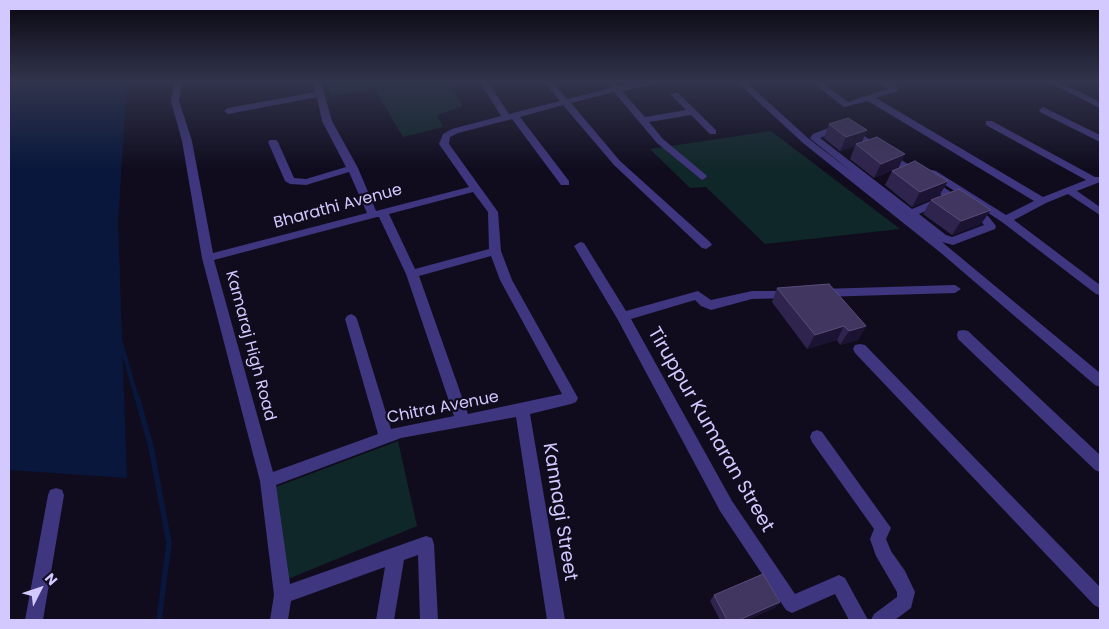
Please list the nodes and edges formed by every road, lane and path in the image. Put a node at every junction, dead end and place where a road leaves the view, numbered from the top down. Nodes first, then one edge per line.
1 (178, 111) edge
2 (324, 111) edge
3 (507, 111) edge
4 (533, 111) edge
5 (572, 111) edge
6 (636, 111) edge
7 (781, 111) edge
8 (892, 111) edge
9 (1046, 111) edge
10 (693, 112) joint
11 (511, 117) junction
12 (643, 120) junction
13 (989, 122) dead end
14 (862, 130) edge
15 (713, 132) dead end
16 (1100, 139) edge
17 (273, 142) dead end
18 (873, 145) junction
19 (843, 156) junction
20 (353, 168) junction
21 (702, 177) dead end
22 (1097, 179) edge
23 (565, 183) dead end
24 (476, 188) junction
25 (1069, 190) junction
26 (955, 194) junction
27 (1042, 201) junction
28 (1100, 212) edge
29 (378, 214) junction
30 (907, 215) junction
31 (1006, 220) junction
32 (706, 245) dead end
33 (580, 246) dead end
34 (495, 251) junction
35 (208, 258) junction
36 (412, 274) junction
37 (954, 289) dead end
38 (1100, 291) edge
39 (622, 317) junction
40 (352, 319) dead end
41 (963, 335) dead end
42 (860, 349) dead end
43 (1100, 382) edge
44 (522, 410) junction
45 (463, 421) junction
46 (386, 436) junction
47 (817, 437) dead end
48 (1100, 465) edge
49 (268, 481) junction
50 (56, 495) dead end
51 (396, 555) junction
52 (283, 595) junction
53 (1100, 599) edge
54 (34, 620) edge
55 (279, 620) edge
56 (385, 620) edge
57 (429, 620) edge
58 (556, 620) edge
59 (860, 620) edge
60 (880, 620) edge

1 - 35 street, Kamaraj High Road
2 - 20 street
3 - 11 street
4 - 11 street
5 - 32 street
6 - 12 street
7 - 19 street
8 - 27 street
9 - 16 street
10 - 12 street
10 - 15 street
11 - 23 street
11 - 24 street
12 - 21 street
13 - 22 street
14 - 26 street
17 - 20 street
18 - 19 street
18 - 19 street
18 - 26 street
19 - 30 street
19 - 30 street
20 - 29 street
22 - 25 street
24 - 29 street, Bharathi Avenue
24 - 34 street
25 - 27 street
25 - 28 street
26 - 30 street
26 - 30 street
26 - 31 street
27 - 31 street
29 - 35 street, Bharathi Avenue
29 - 36 street
30 - 43 street
31 - 38 street
33 - 39 street, Tiruppur Kumaran Street
34 - 36 street
34 - 44 street, Chitra Avenue
35 - 49 street, Kamaraj High Road
36 - 45 street
37 - 39 street
39 - 59 street, Tiruppur Kumaran Street
40 - 46 street
41 - 48 street
42 - 53 street
44 - 45 street, Chitra Avenue
44 - 58 street, Kannagi Street
45 - 46 street, Chitra Avenue
46 - 49 street, Chitra Avenue
47 - 60 street
49 - 52 street, Kamaraj High Road
50 - 54 street
51 - 52 street
51 - 56 street
51 - 57 street
52 - 55 street, Kamaraj High Road

